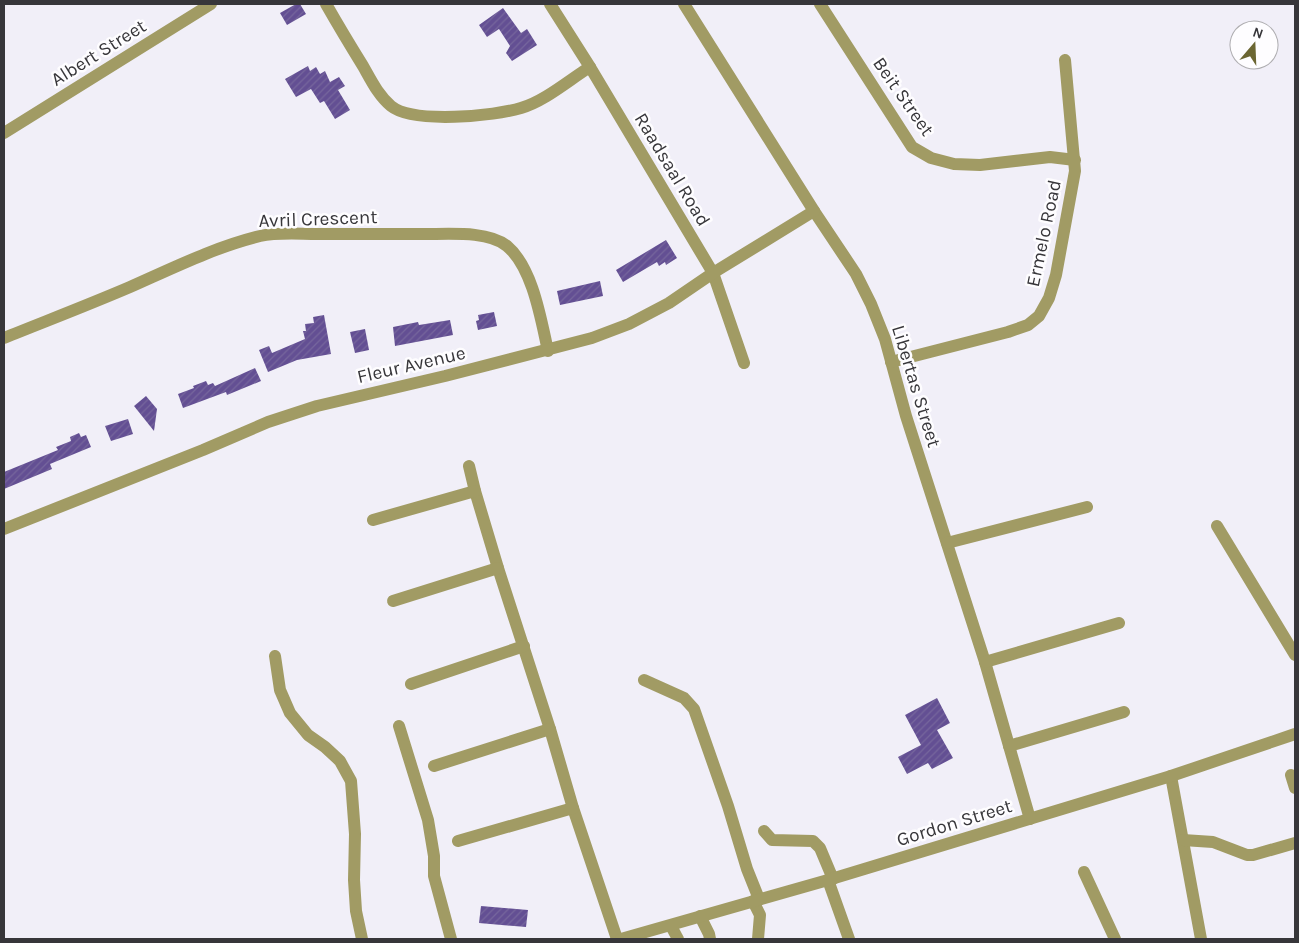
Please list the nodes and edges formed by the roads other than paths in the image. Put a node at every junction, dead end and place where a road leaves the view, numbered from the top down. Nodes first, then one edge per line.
1 (211, 4) edge
2 (326, 4) edge
3 (550, 4) edge
4 (684, 4) edge
5 (820, 4) edge
6 (1065, 60) dead end
7 (590, 67) junction
8 (4, 133) edge
9 (1075, 160) junction
10 (814, 212) junction
11 (713, 273) junction
12 (4, 338) edge
13 (548, 351) junction
14 (891, 362) junction
15 (744, 363) dead end
16 (469, 466) dead end
17 (475, 491) junction
18 (1087, 507) dead end
19 (373, 520) dead end
20 (1218, 526) dead end
21 (4, 530) edge
22 (947, 543) junction
23 (498, 568) junction
24 (393, 601) dead end
25 (1119, 623) dead end
26 (524, 646) junction
27 (1295, 655) edge
28 (274, 656) dead end
29 (984, 662) junction
30 (644, 680) dead end
31 (411, 684) dead end
32 (1124, 712) dead end
33 (399, 726) dead end
34 (550, 729) junction
35 (1295, 734) edge
36 (1009, 746) junction
37 (434, 766) dead end
38 (1291, 774) dead end
39 (1172, 776) junction
40 (1295, 788) edge
41 (573, 808) junction
42 (1030, 818) junction
43 (764, 831) dead end
44 (1183, 840) junction
45 (458, 841) dead end
46 (1295, 843) edge
47 (1084, 872) dead end
48 (830, 880) junction
49 (756, 900) junction
50 (700, 916) junction
51 (671, 926) junction
52 (362, 939) edge
53 (451, 939) edge
54 (617, 939) edge
55 (621, 939) edge
56 (678, 939) edge
57 (710, 939) edge
58 (758, 939) edge
59 (849, 939) edge
60 (1115, 939) edge
61 (1201, 939) edge

1 - 8 street, Albert Street
2 - 7 street
3 - 7 street, Raadsaal Road
4 - 10 street, Libertas Street
5 - 9 street, Beit Street
6 - 9 street, Ermelo Road
7 - 11 street, Raadsaal Road
9 - 14 street, Ermelo Road
10 - 11 street, Fleur Avenue
10 - 14 street, Libertas Street
11 - 13 street, Fleur Avenue
11 - 15 street, Raadsaal Road
12 - 13 street, Avril Crescent
13 - 21 street, Fleur Avenue
14 - 22 street, Libertas Street
16 - 17 street
17 - 19 street
17 - 23 street
18 - 22 street
20 - 27 street
22 - 29 street, Libertas Street
23 - 24 street
23 - 26 street
25 - 29 street
26 - 31 street
26 - 34 street
28 - 52 street
29 - 36 street, Libertas Street
30 - 49 street
32 - 36 street
33 - 53 street
34 - 37 street
34 - 41 street
35 - 39 street, Gordon Street
36 - 42 street, Libertas Street
38 - 40 street
39 - 42 street, Gordon Street
39 - 44 street
41 - 45 street
41 - 54 street
42 - 48 street, Gordon Street
43 - 48 street
44 - 46 street
44 - 61 street
47 - 60 street
48 - 49 street, Gordon Street
48 - 59 street
49 - 50 street, Gordon Street
49 - 58 street
50 - 51 street, Gordon Street
50 - 57 street
51 - 55 street, Gordon Street
51 - 56 street

